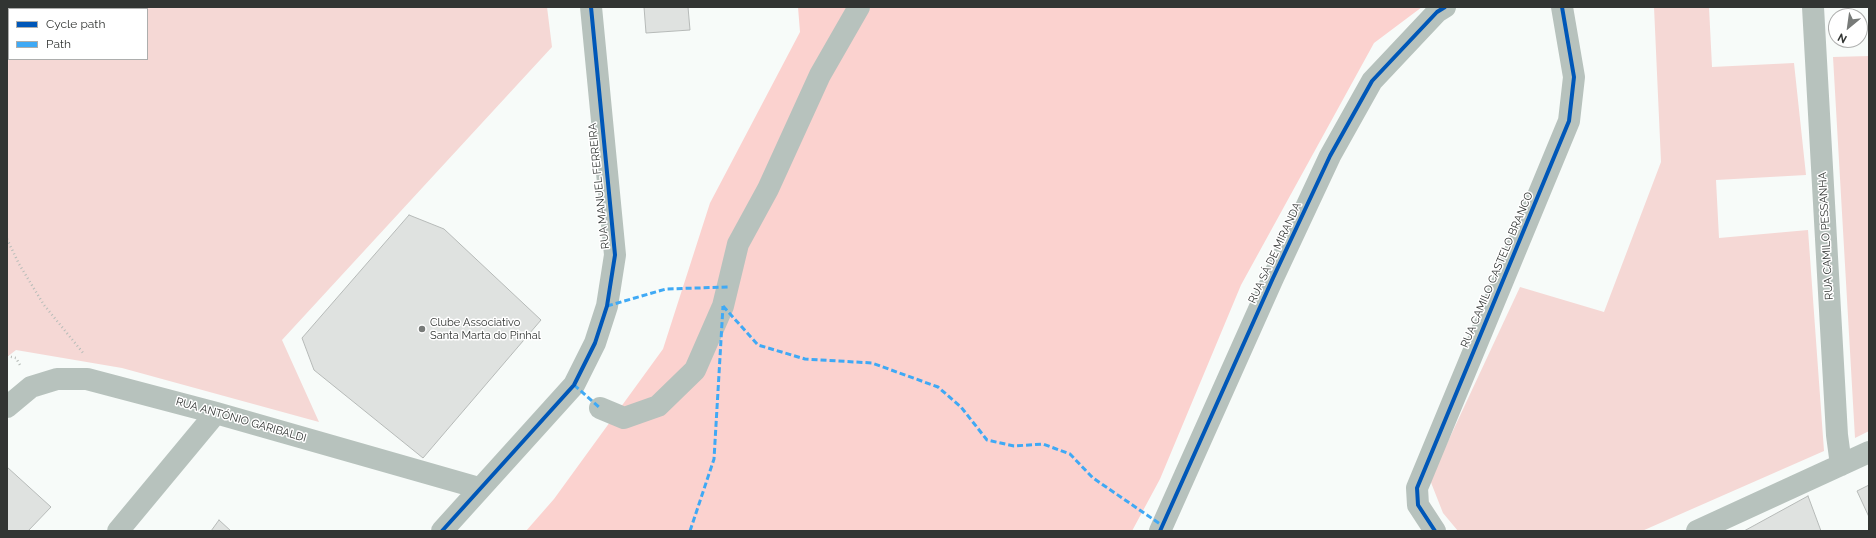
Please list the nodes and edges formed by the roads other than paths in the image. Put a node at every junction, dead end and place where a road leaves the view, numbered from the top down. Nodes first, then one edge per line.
1 (590, 7) edge
2 (859, 7) edge
3 (1445, 7) edge
4 (1562, 7) edge
5 (1812, 7) edge
6 (7, 407) edge
7 (600, 408) dead end
8 (216, 413) junction
9 (1869, 452) edge
10 (1841, 465) junction
11 (479, 488) junction
12 (118, 531) edge
13 (442, 531) edge
14 (1160, 531) edge
15 (1436, 531) edge
16 (1699, 531) edge

1 - 11 street, RUA MANUEL FERREIRA
2 - 7 street
3 - 14 street, RUA SÁ DE MIRANDA
4 - 15 street, RUA CAMILO CASTELO BRANCO
5 - 10 street, RUA CAMILO PESSANHA
6 - 8 street, RUA ANTÓNIO GARIBALDI
8 - 11 street, RUA ANTÓNIO GARIBALDI
8 - 12 street
9 - 10 street
10 - 16 street
11 - 13 street, RUA MANUEL FERREIRA

